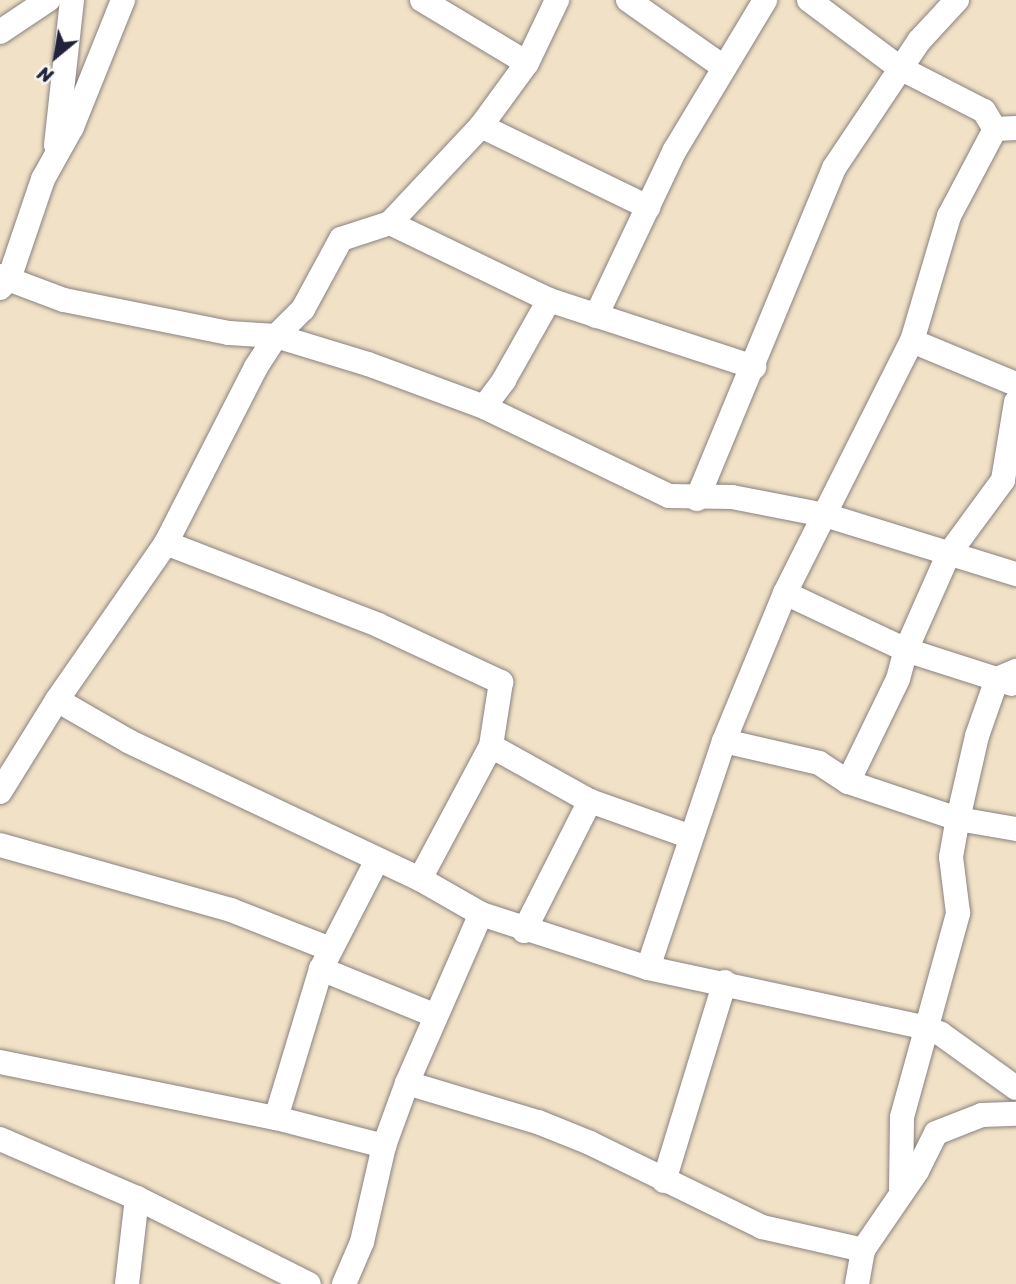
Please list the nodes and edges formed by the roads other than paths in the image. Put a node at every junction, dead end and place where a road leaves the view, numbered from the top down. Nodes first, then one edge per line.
1 (48, 0) edge
2 (72, 0) edge
3 (422, 0) edge
4 (557, 0) edge
5 (628, 0) edge
6 (765, 0) edge
7 (809, 0) edge
8 (957, 0) edge
9 (126, 3) edge
10 (0, 32) edge
11 (527, 63) junction
12 (722, 66) junction
13 (900, 68) junction
14 (481, 126) junction
15 (1005, 128) edge
16 (55, 156) junction
17 (649, 207) junction
18 (390, 223) junction
19 (3, 281) edge
20 (549, 300) junction
21 (596, 316) junction
22 (276, 336) junction
23 (912, 341) junction
24 (754, 367) junction
25 (1016, 384) edge
26 (1016, 402) edge
27 (484, 407) junction
28 (697, 499) junction
29 (825, 515) junction
30 (166, 543) junction
31 (948, 555) junction
32 (1016, 574) edge
33 (785, 593) junction
34 (906, 650) junction
35 (1010, 678) edge
36 (57, 700) junction
37 (724, 741) junction
38 (491, 746) junction
39 (848, 782) junction
40 (0, 792) edge
41 (590, 801) junction
42 (958, 819) junction
43 (1016, 829) edge
44 (691, 837) junction
45 (0, 845) edge
46 (377, 860) junction
47 (420, 879) junction
48 (481, 914) junction
49 (524, 931) junction
50 (325, 959) junction
51 (648, 968) junction
52 (725, 982) junction
53 (434, 1015) junction
54 (923, 1027) junction
55 (0, 1062) edge
56 (407, 1083) junction
57 (1016, 1088) edge
58 (1016, 1114) edge
59 (276, 1118) junction
60 (0, 1139) edge
61 (384, 1146) junction
62 (664, 1181) junction
63 (901, 1190) junction
64 (137, 1198) junction
65 (863, 1251) junction
66 (127, 1284) edge
67 (309, 1284) edge
68 (344, 1284) edge
69 (857, 1284) edge

1 - 10 street
2 - 16 street
3 - 11 street
4 - 11 street
5 - 12 street
6 - 12 street
7 - 13 street
8 - 13 street
9 - 16 street
11 - 14 street
12 - 17 street
13 - 15 street
13 - 24 street
14 - 17 street
14 - 18 street
15 - 23 street
16 - 19 street
17 - 21 street
18 - 20 street
18 - 22 street
19 - 22 street
20 - 21 street
20 - 27 street
21 - 24 street
22 - 27 street
22 - 30 street
23 - 25 street
23 - 29 street
24 - 28 street
26 - 31 street
27 - 28 street
28 - 29 street
29 - 31 street
29 - 33 street
30 - 36 street
30 - 38 street
31 - 32 street
31 - 34 street
33 - 34 street
33 - 37 street
34 - 35 street
34 - 39 street
35 - 42 street
36 - 40 street
36 - 46 street
37 - 39 street
37 - 44 street
38 - 41 street
38 - 47 street
39 - 42 street
41 - 44 street
41 - 49 street
42 - 43 street
42 - 54 street
44 - 51 street
45 - 50 street
46 - 47 street
46 - 50 street
47 - 48 street
48 - 49 street
48 - 53 street
49 - 51 street
50 - 53 street
50 - 59 street
51 - 52 street
52 - 54 street
52 - 62 street
53 - 56 street
54 - 57 street
54 - 63 street
55 - 59 street
56 - 61 street
56 - 62 street
58 - 63 street
59 - 61 street
60 - 64 street
61 - 68 street
62 - 65 street
63 - 65 street
64 - 66 street
64 - 67 street
65 - 69 street

